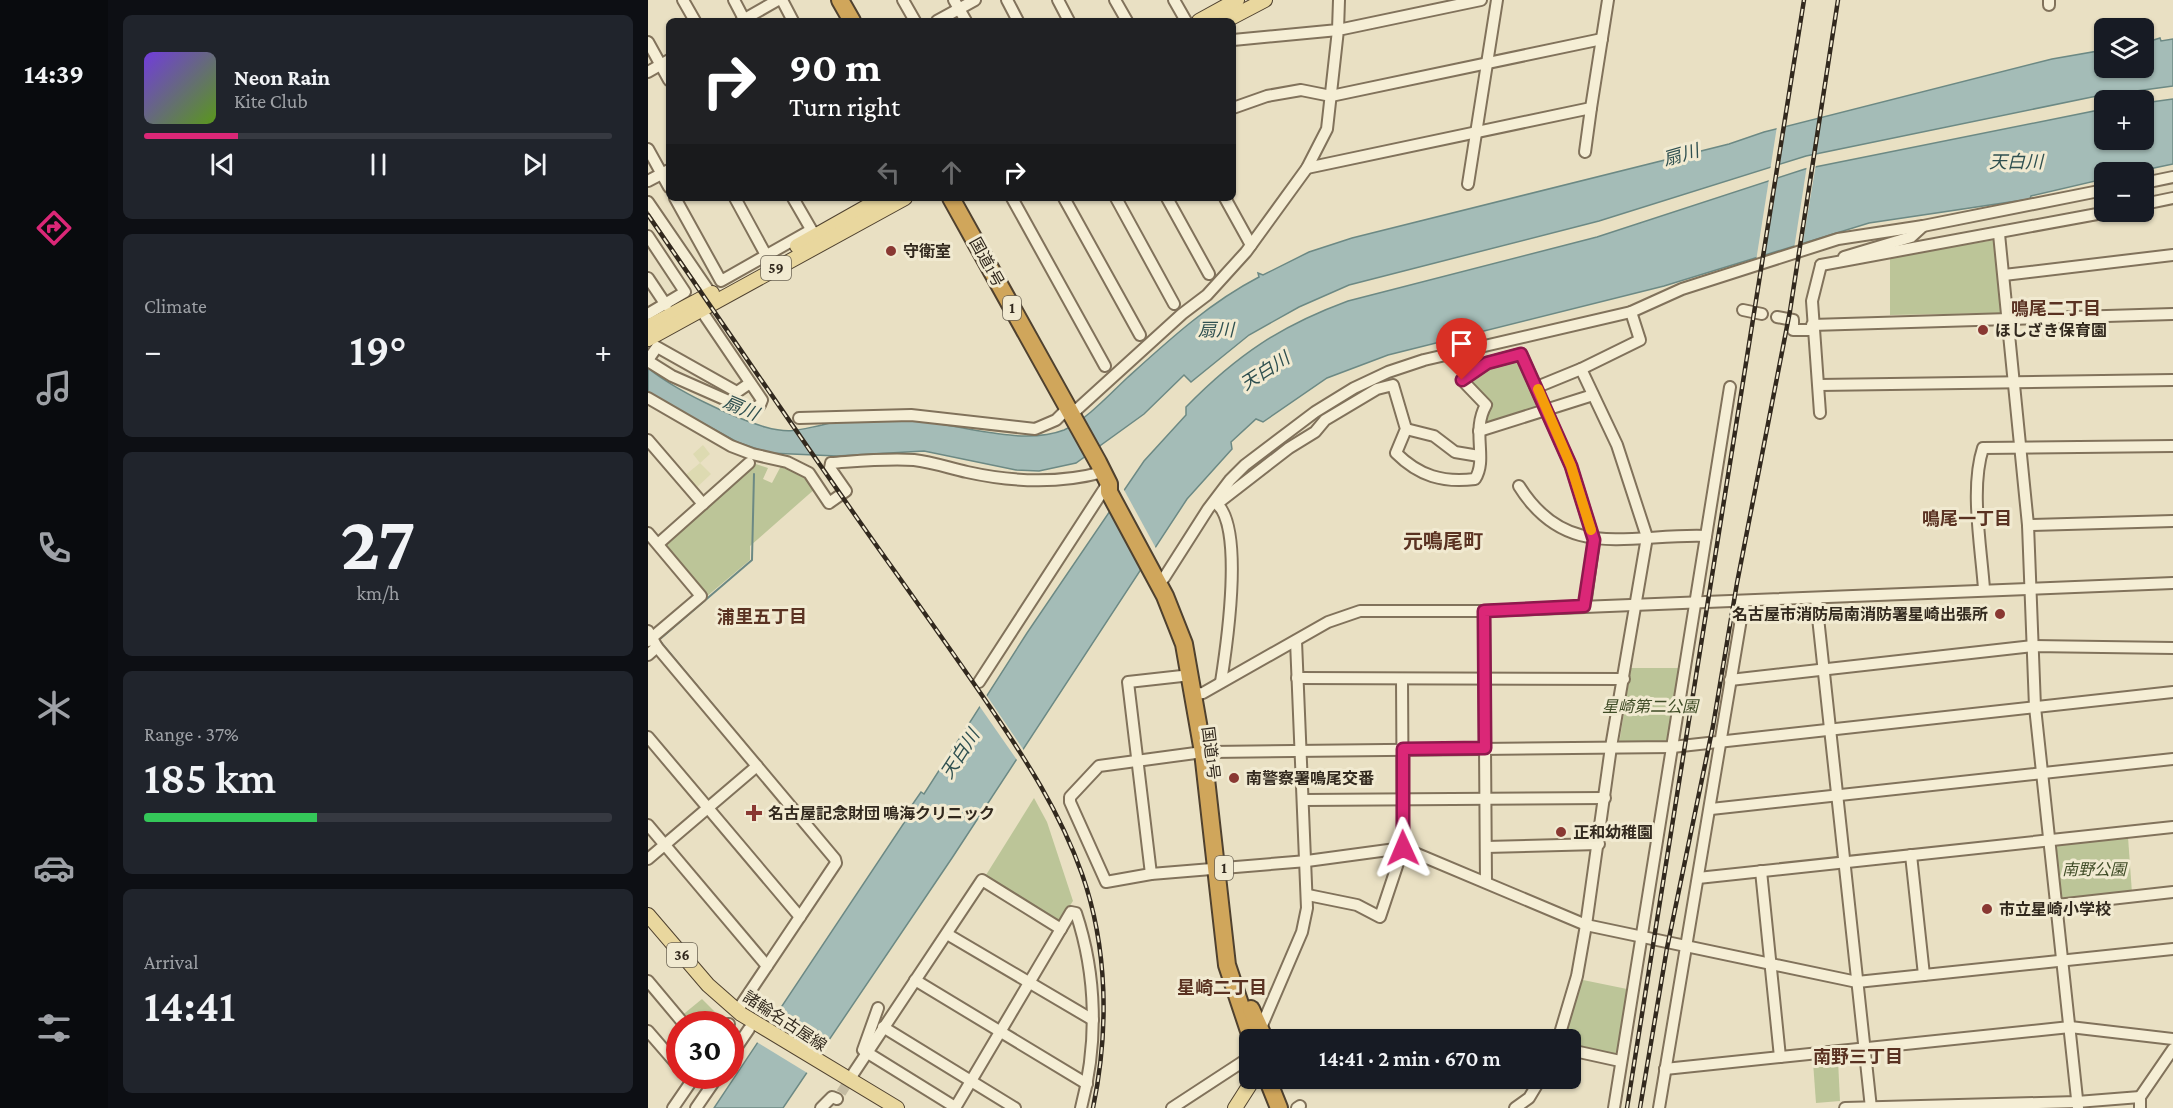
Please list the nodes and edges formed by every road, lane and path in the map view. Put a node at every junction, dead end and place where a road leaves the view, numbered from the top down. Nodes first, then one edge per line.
1 (683, 0) edge
2 (734, 0) edge
3 (780, 0) edge
4 (840, 0) edge
5 (903, 0) edge
6 (975, 0) edge
7 (1007, 0) edge
8 (1058, 0) edge
9 (1115, 0) edge
10 (1174, 0) edge
11 (1237, 0) edge
12 (1265, 0) edge
13 (1340, 0) edge
14 (1481, 0) edge
15 (1497, 0) edge
16 (1608, 0) edge
17 (957, 4) edge
18 (693, 18) edge
19 (743, 18) edge
20 (748, 18) edge
21 (791, 18) edge
22 (850, 18) edge
23 (913, 18) edge
24 (941, 18) edge
25 (964, 18) edge
26 (1016, 18) edge
27 (1068, 18) edge
28 (1124, 18) edge
29 (1184, 18) edge
30 (1204, 18) edge
31 (1231, 18) edge
32 (1338, 30) junction
33 (1602, 39) junction
34 (1236, 40) edge
35 (648, 42) edge
36 (665, 63) edge
37 (1488, 63) junction
38 (648, 72) edge
39 (1331, 96) junction
40 (1236, 107) edge
41 (1591, 108) junction
42 (1476, 132) junction
43 (648, 149) edge
44 (1585, 152) dead end
45 (1307, 168) junction
46 (665, 172) edge
47 (2173, 177) edge
48 (648, 181) edge
49 (2154, 181) edge
50 (1468, 184) dead end
51 (2094, 192) edge
52 (2173, 198) edge
53 (677, 201) edge
54 (737, 201) edge
55 (795, 201) edge
56 (876, 201) edge
57 (900, 201) edge
58 (953, 201) edge
59 (1014, 201) edge
60 (1066, 201) edge
61 (1118, 201) edge
62 (1169, 201) edge
63 (1227, 201) edge
64 (648, 202) edge
65 (2154, 202) edge
66 (2094, 215) edge
67 (1923, 226) junction
68 (813, 233) junction
69 (1999, 234) junction
70 (648, 236) edge
71 (1251, 245) junction
72 (766, 255) junction
73 (2173, 255) edge
74 (1821, 265) junction
75 (1209, 274) dead end
76 (2004, 274) junction
77 (648, 278) edge
78 (711, 294) junction
79 (1174, 304) dead end
80 (666, 305) junction
81 (701, 310) junction
82 (1743, 310) dead end
83 (1631, 312) junction
84 (648, 314) edge
85 (1762, 314) dead end
86 (2173, 314) edge
87 (1777, 317) dead end
88 (2008, 319) junction
89 (648, 327) edge
90 (1813, 328) junction
91 (1140, 335) dead end
92 (648, 339) edge
93 (648, 360) edge
94 (1105, 366) dead end
95 (1581, 369) junction
96 (2173, 380) edge
97 (750, 383) junction
98 (2013, 383) junction
99 (1819, 385) junction
100 (1537, 387) junction
101 (1730, 387) dead end
102 (1593, 395) junction
103 (648, 398) edge
104 (1546, 411) junction
105 (1071, 413) junction
106 (1820, 413) dead end
107 (799, 418) dead end
108 (1406, 429) junction
109 (1479, 431) junction
110 (648, 440) edge
111 (2173, 446) edge
112 (2019, 447) junction
113 (1479, 456) junction
114 (749, 463) dead end
115 (1107, 480) junction
116 (1519, 486) dead end
117 (1215, 503) junction
118 (702, 504) junction
119 (2173, 521) edge
120 (2028, 525) junction
121 (648, 533) edge
122 (1706, 536) junction
123 (1647, 537) junction
124 (1594, 540) junction
125 (658, 544) junction
126 (1161, 578) junction
127 (2173, 583) edge
128 (2031, 587) junction
129 (1984, 589) junction
130 (1816, 599) junction
131 (1744, 601) junction
132 (1696, 603) junction
133 (1636, 605) junction
134 (1584, 606) junction
135 (1484, 611) junction
136 (651, 639) edge
137 (1296, 641) junction
138 (2033, 646) junction
139 (2173, 648) edge
140 (648, 655) edge
141 (1824, 669) junction
142 (1191, 675) junction
143 (1297, 678) junction
144 (1402, 679) junction
145 (1484, 679) junction
146 (1624, 680) junction
147 (1730, 680) junction
148 (979, 682) dead end
149 (1221, 682) junction
150 (2173, 692) edge
151 (1199, 693) junction
152 (2035, 707) junction
153 (1831, 729) junction
154 (648, 737) edge
155 (1720, 741) junction
156 (1611, 747) junction
157 (1672, 747) junction
158 (1485, 748) junction
159 (1403, 749) junction
160 (1301, 750) junction
161 (1207, 752) junction
162 (1137, 759) junction
163 (2173, 759) edge
164 (758, 766) junction
165 (2043, 773) junction
166 (1838, 795) junction
167 (1605, 798) junction
168 (1403, 799) junction
169 (1485, 799) junction
170 (1304, 800) junction
171 (708, 808) junction
172 (1711, 809) junction
173 (648, 825) edge
174 (2173, 827) edge
175 (2048, 840) junction
176 (1599, 844) junction
177 (665, 845) junction
178 (1486, 847) junction
179 (1403, 848) junction
180 (1911, 855) junction
181 (648, 859) edge
182 (1307, 861) junction
183 (1845, 862) junction
184 (1220, 868) junction
185 (1761, 871) junction
186 (1152, 874) junction
187 (1698, 878) junction
188 (1486, 882) junction
189 (2173, 892) edge
190 (1308, 895) junction
191 (2057, 905) junction
192 (648, 915) edge
193 (800, 917) junction
194 (1586, 925) junction
195 (648, 927) edge
196 (1061, 929) junction
197 (947, 934) junction
198 (1641, 937) junction
199 (1686, 946) junction
200 (2173, 949) edge
201 (2063, 960) junction
202 (1771, 964) junction
203 (767, 966) junction
204 (1924, 975) junction
205 (915, 980) junction
206 (648, 981) edge
207 (1029, 981) junction
208 (1857, 982) junction
209 (741, 1005) dead end
210 (878, 1008) dead end
211 (673, 1011) edge
212 (1093, 1020) junction
213 (883, 1027) junction
214 (752, 1028) junction
215 (2070, 1028) junction
216 (1257, 1029) edge
217 (1262, 1029) edge
218 (1561, 1029) edge
219 (648, 1031) edge
220 (999, 1031) junction
221 (744, 1039) edge
222 (2173, 1039) edge
223 (1864, 1048) junction
224 (2173, 1049) edge
225 (666, 1052) edge
226 (867, 1052) junction
227 (1581, 1052) edge
228 (1780, 1057) junction
229 (1620, 1061) junction
230 (1239, 1064) edge
231 (1665, 1069) junction
232 (829, 1073) junction
233 (854, 1074) tunnel mouth
234 (970, 1081) junction
235 (1087, 1084) junction
236 (684, 1089) edge
237 (709, 1089) edge
238 (1247, 1089) edge
239 (1271, 1089) edge
240 (1285, 1089) edge
241 (1535, 1089) edge
242 (836, 1100) tunnel mouth
243 (2140, 1103) edge
244 (2078, 1105) edge
245 (1296, 1107) edge
246 (1870, 1107) edge
247 (673, 1108) edge
248 (696, 1108) edge
249 (821, 1108) edge
250 (880, 1108) edge
251 (897, 1108) edge
252 (955, 1108) edge
253 (1015, 1108) edge
254 (1081, 1108) edge
255 (1172, 1108) edge
256 (1235, 1108) edge
257 (1279, 1108) edge
258 (1515, 1108) edge
259 (1614, 1108) edge
260 (1659, 1108) edge
261 (1845, 1108) edge

1 - 18 street
2 - 19 street
3 - 20 street
3 - 21 street
4 - 22 highway
5 - 23 street
6 - 17 street
7 - 26 street
8 - 27 street
9 - 28 street
10 - 29 street
11 - 30 main road
12 - 31 main road
13 - 32 street
14 - 32 street
15 - 37 street
16 - 33 street
17 - 24 street
17 - 25 street
32 - 34 street
32 - 39 street
33 - 37 street
33 - 41 street
35 - 36 street
36 - 38 street
37 - 39 street
37 - 42 street
39 - 40 street
39 - 45 street
41 - 42 street
41 - 44 street
42 - 45 street
42 - 50 street
43 - 46 street
45 - 71 street
46 - 48 street
47 - 49 street
51 - 67 street
52 - 65 street
53 - 72 street
54 - 72 street
55 - 68 street
56 - 68 main road, 59
57 - 81 main road, 59
58 - 105 highway, 国道1号 / 1
59 - 94 street
60 - 91 street
61 - 79 street
62 - 75 street
63 - 71 street
64 - 78 street
66 - 69 street
67 - 74 street
67 - 83 street
68 - 72 street
68 - 78 main road, 59
69 - 74 street
69 - 76 street
70 - 80 street
71 - 105 street
73 - 76 street
74 - 90 street
76 - 88 street
77 - 80 street
78 - 89 main road, 59
80 - 84 street
81 - 92 main road, 59
81 - 97 street
82 - 85 street
83 - 95 street
83 - 117 street
86 - 88 street
87 - 90 street
88 - 90 street
88 - 98 street
90 - 99 street
93 - 97 street
93 - 97 street
95 - 100 street
95 - 102 street
96 - 98 street
98 - 99 street
98 - 112 street
99 - 106 street
100 - 104 street
100 - 109 street
101 - 122 street
102 - 104 street
102 - 123 street
103 - 115 street
104 - 109 street
104 - 124 street
105 - 107 street
105 - 115 highway, 国道1号 / 1
108 - 113 street
108 - 113 street
108 - 117 street
109 - 113 street
110 - 118 street
111 - 112 street
112 - 120 street
112 - 129 street
114 - 118 street
115 - 126 highway, 国道1号 / 1
115 - 148 street
116 - 124 street
117 - 126 street
117 - 149 street
118 - 125 street
119 - 120 street
120 - 128 street
121 - 125 street
122 - 123 street
122 - 132 street
123 - 124 street
123 - 133 street
124 - 134 street
125 - 136 street
126 - 142 highway, 国道1号 / 1
126 - 151 highway, 国道1号 / 1
127 - 128 street
128 - 129 street
128 - 138 street
129 - 130 street
130 - 131 street
130 - 141 street
131 - 132 street
131 - 147 street
132 - 133 street
132 - 157 street
133 - 134 street
133 - 146 street
134 - 135 street
135 - 137 street
135 - 145 street
136 - 140 street
136 - 164 street
137 - 143 street
137 - 149 street
138 - 139 street
138 - 141 street
138 - 152 street
141 - 147 street
141 - 153 street
142 - 151 highway, 国道1号 / 1
142 - 162 street
143 - 144 street
143 - 160 street
144 - 145 street
144 - 159 street
145 - 146 street
145 - 158 street
146 - 156 street
147 - 155 street
149 - 151 street
150 - 152 street
151 - 161 highway, 国道1号 / 1
152 - 153 street
152 - 165 street
153 - 155 street
153 - 166 street
154 - 171 street
155 - 157 street
155 - 172 street
156 - 157 street
156 - 158 street
156 - 167 street
157 - 198 street
158 - 159 street
158 - 169 street
159 - 160 street
159 - 168 street
160 - 161 street
160 - 170 street
161 - 162 street
161 - 184 highway, 国道1号 / 1
162 - 186 street
162 - 186 street
163 - 165 street
164 - 171 street
164 - 193 street
165 - 166 street
165 - 175 street
166 - 172 street
166 - 183 street
167 - 169 street
167 - 176 street
168 - 169 street
168 - 170 street
168 - 179 street
169 - 178 street
170 - 182 street
171 - 177 street
171 - 193 street
172 - 187 street
173 - 177 street
174 - 175 street
175 - 180 street
175 - 191 street
176 - 178 street
176 - 194 street
177 - 181 street
177 - 203 street
178 - 188 street
179 - 182 street
179 - 188 street
179 - 190 street
180 - 183 street
180 - 204 street
182 - 184 street
182 - 190 street
183 - 185 street
183 - 208 street
184 - 186 street
184 - 216 highway, 国道1号 / 1
185 - 187 street
185 - 202 street
187 - 199 street
188 - 194 street
189 - 191 street
190 - 217 street
191 - 201 street
192 - 214 main road, 諸輪名古屋線 / 36
193 - 203 street
194 - 198 street
194 - 218 street
195 - 214 main road, 諸輪名古屋線 / 36
196 - 197 street
196 - 207 street
196 - 212 street
197 - 205 street
197 - 207 street
198 - 199 street
198 - 229 street
199 - 202 street
199 - 231 street
200 - 201 street
201 - 204 street
201 - 215 street
202 - 208 street
202 - 228 street
203 - 209 street
204 - 208 street
205 - 213 street
205 - 220 street
206 - 211 street
207 - 212 street
207 - 220 street
208 - 223 street
210 - 226 street
212 - 235 street
213 - 226 street
213 - 234 street
214 - 221 street
214 - 232 main road, 諸輪名古屋線 / 36
215 - 222 street
215 - 223 street
215 - 244 street
219 - 225 street
220 - 234 street
220 - 235 street
223 - 228 street
223 - 246 street
224 - 243 street
226 - 233 street
226 - 252 street
227 - 229 street
228 - 231 street
229 - 259 street
230 - 255 street
231 - 260 street
232 - 250 main road, 諸輪名古屋線 / 36
232 - 251 main road, 諸輪名古屋線 / 36
234 - 252 street
234 - 253 street
235 - 254 street
236 - 247 street
237 - 248 street
238 - 256 main road
239 - 257 highway
240 - 245 highway
241 - 258 street
242 - 249 street
243 - 244 street
244 - 246 street
246 - 261 street

